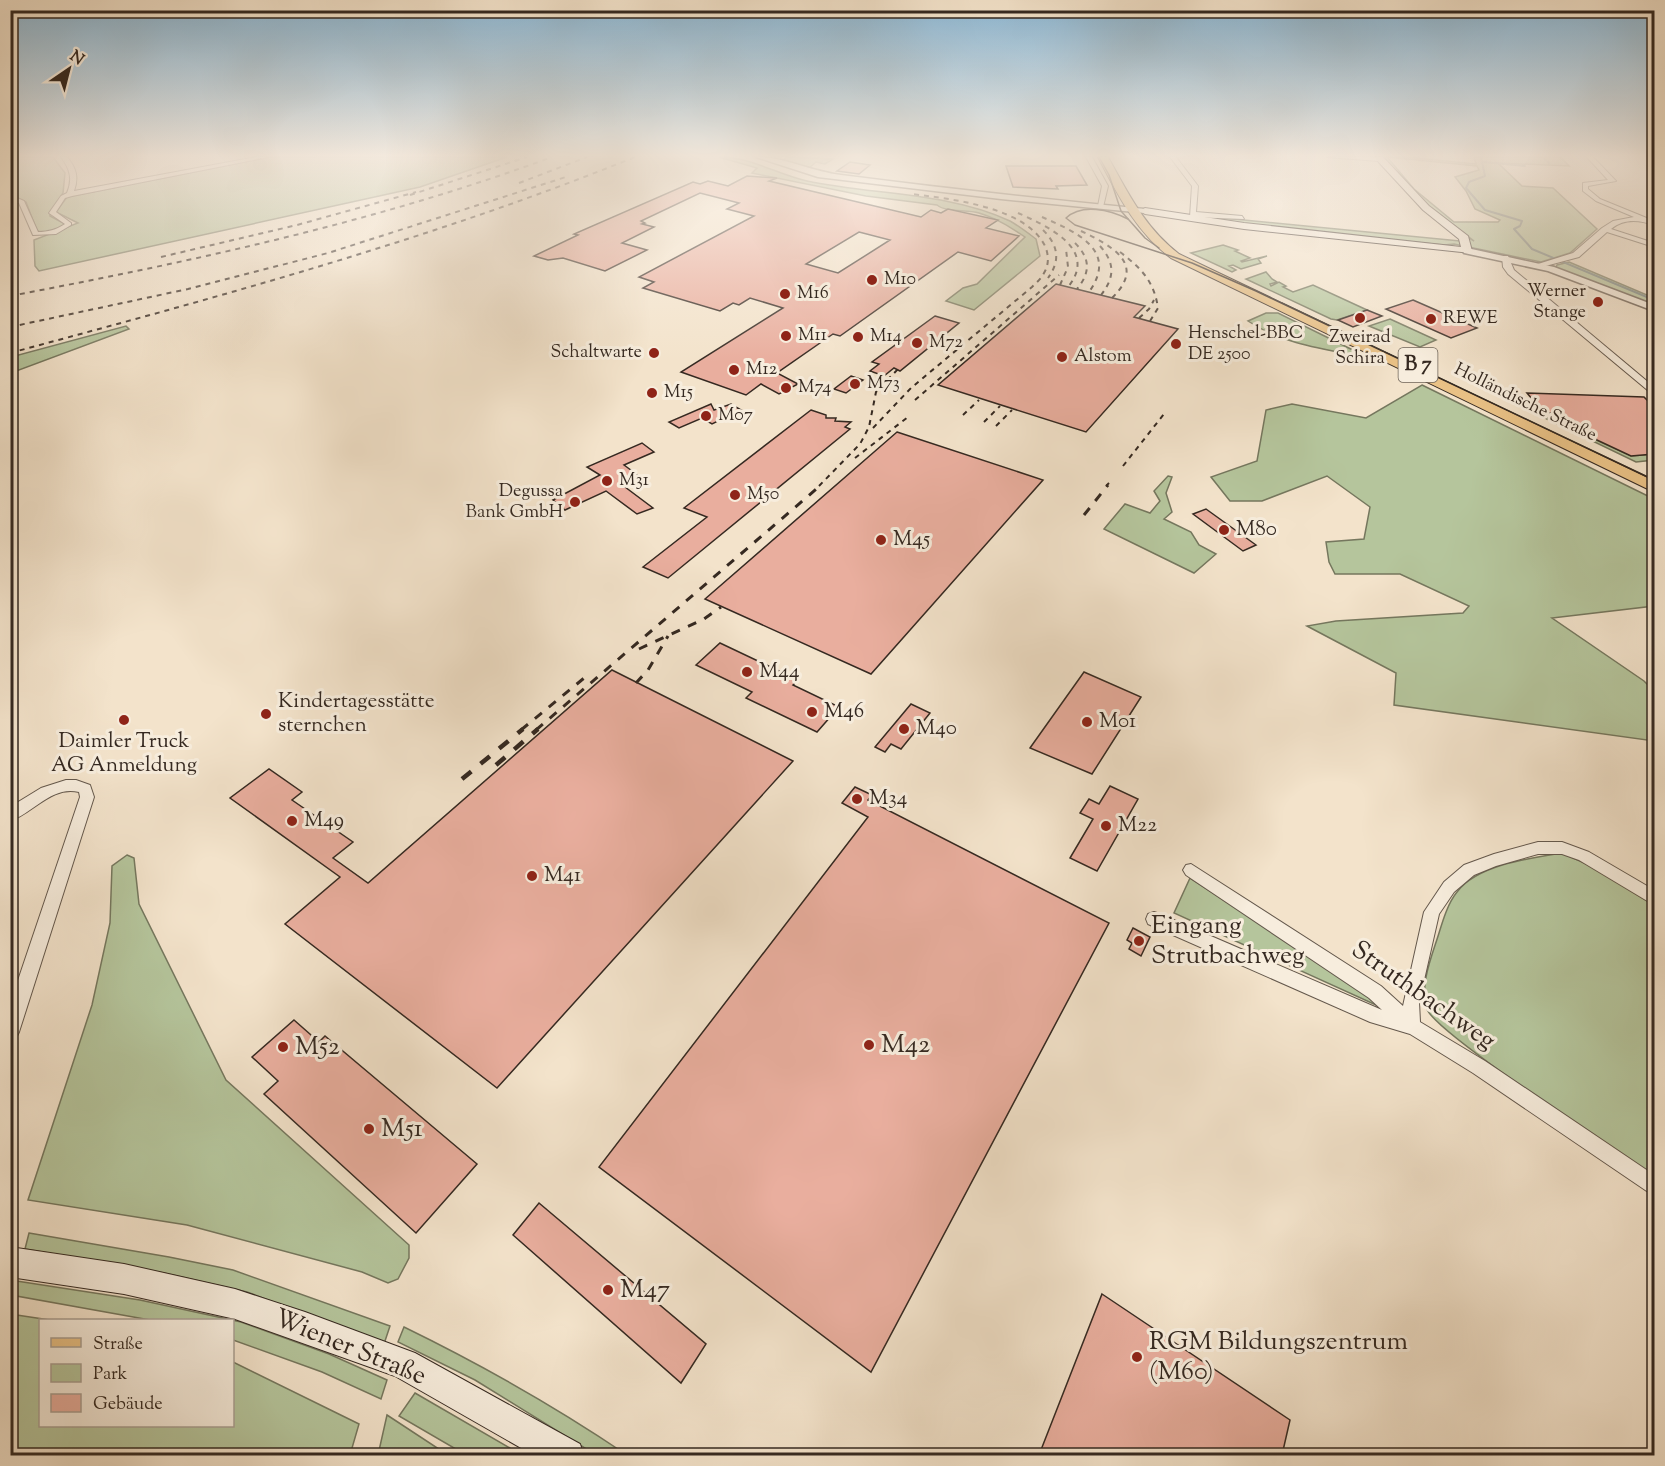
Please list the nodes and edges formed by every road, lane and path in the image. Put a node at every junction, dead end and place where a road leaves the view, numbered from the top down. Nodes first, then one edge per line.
1 (32, 225) edge
2 (68, 225) edge
3 (1145, 225) edge
4 (1152, 225) edge
5 (1240, 225) edge
6 (1448, 225) edge
7 (1610, 225) edge
8 (1604, 229) junction
9 (1654, 245) edge
10 (1467, 251) junction
11 (1505, 258) junction
12 (1546, 264) junction
13 (1654, 308) edge
14 (1654, 391) edge
15 (1654, 477) edge
16 (1654, 487) edge
17 (10, 815) edge
18 (1191, 870) dead end
19 (1654, 898) edge
20 (1154, 919) dead end
21 (1412, 1026) junction
22 (10, 1032) edge
23 (1654, 1186) edge
24 (10, 1262) edge
25 (568, 1455) edge

1 - 2 street
3 - 16 main road, Holländische Straße / B 7
4 - 15 main road, Holländische Straße / B 7
5 - 10 main road
6 - 10 main road
7 - 8 street
8 - 9 street
8 - 12 street
10 - 11 street
11 - 12 street
11 - 14 street
12 - 13 street
17 - 22 street
18 - 21 street, Struthbachweg
19 - 21 street
20 - 21 street
21 - 23 street, Struthbachweg
24 - 25 main road, Wiener Straße

